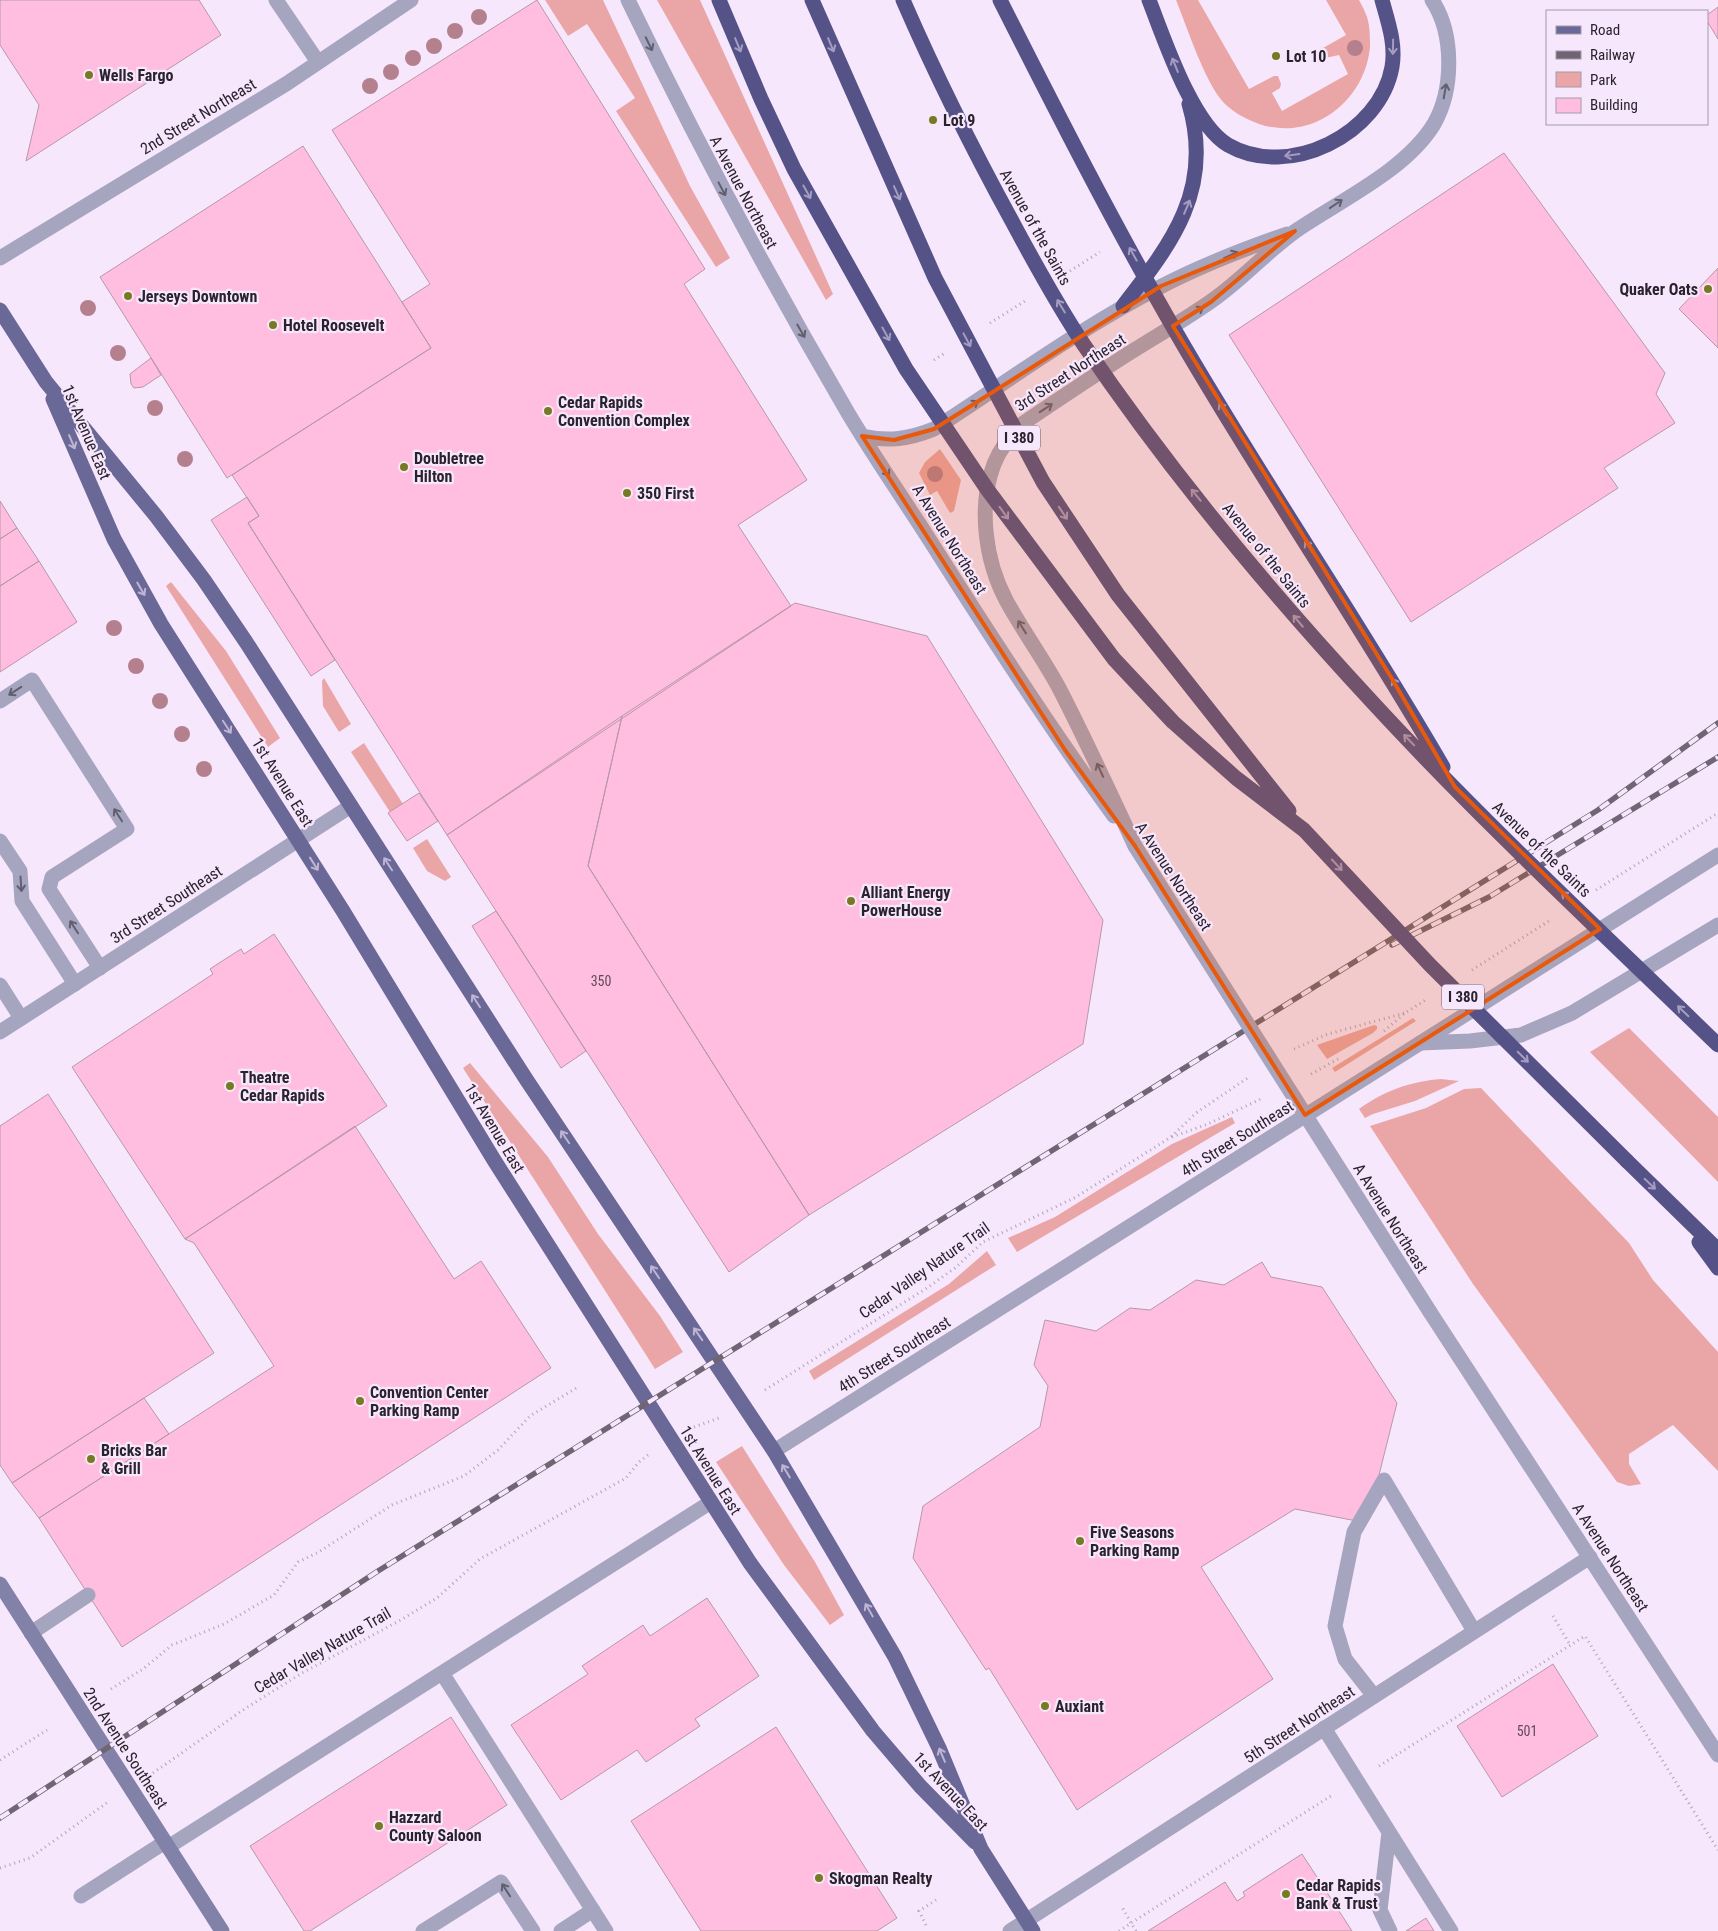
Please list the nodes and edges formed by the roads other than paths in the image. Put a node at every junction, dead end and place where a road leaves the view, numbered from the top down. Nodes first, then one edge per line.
1 (276, 0) edge
2 (411, 0) edge
3 (628, 0) edge
4 (719, 0) edge
5 (812, 0) edge
6 (903, 0) edge
7 (1000, 0) edge
8 (1149, 0) edge
9 (1382, 0) edge
10 (1432, 0) edge
11 (318, 62) junction
12 (1185, 89) junction
13 (1295, 231) junction
14 (0, 258) edge
15 (1124, 306) junction
16 (0, 310) edge
17 (46, 382) junction
18 (862, 436) junction
19 (0, 701) edge
20 (1455, 787) junction
21 (351, 806) junction
22 (1304, 830) junction
23 (298, 840) junction
24 (0, 841) edge
25 (1135, 846) junction
26 (1718, 855) edge
27 (1718, 925) edge
28 (100, 968) junction
29 (75, 984) junction
30 (0, 986) edge
31 (21, 1018) junction
32 (0, 1032) edge
33 (1420, 1043) junction
34 (1718, 1045) edge
35 (1674, 1206) junction
36 (1718, 1250) edge
37 (1718, 1268) edge
38 (774, 1451) junction
39 (711, 1502) junction
40 (1590, 1556) junction
41 (0, 1584) edge
42 (88, 1595) dead end
43 (1474, 1631) junction
44 (31, 1632) junction
45 (442, 1673) junction
46 (1374, 1696) junction
47 (1324, 1728) junction
48 (1718, 1755) edge
49 (1389, 1832) junction
50 (167, 1844) junction
51 (981, 1849) junction
52 (81, 1896) dead end
53 (593, 1910) junction
54 (1030, 1926) edge
55 (222, 1931) edge
56 (423, 1931) edge
57 (533, 1931) edge
58 (561, 1931) edge
59 (606, 1931) edge
60 (1010, 1931) edge
61 (1390, 1931) edge
62 (1451, 1931) edge

1 - 11 street
2 - 11 street, 2nd Street Northeast
3 -> 18 street, A Avenue Northeast
4 -> 22 highway, bridge
5 -> 22 highway, I 380, bridge
20 -> 6 highway, Avenue of the Saints, bridge
20 -> 7 highway, bridge
12 -> 8 highway
9 -> 12 highway
13 -> 10 street, 3rd Street Northeast
11 - 14 street, 2nd Street Northeast
15 -> 12 highway
15 -> 13 street, 3rd Street Northeast
25 -> 13 street, 3rd Street Northeast
18 -> 15 street, 3rd Street Northeast
16 - 17 main road, 1st Avenue East
17 - 21 main road, 1st Avenue East
17 -> 23 main road, 1st Avenue East
18 -> 25 street, A Avenue Northeast
28 -> 19 street
34 -> 20 highway, Avenue of the Saints, bridge
21 - 23 street, 3rd Street Southeast
38 -> 21 main road, 1st Avenue East
22 -> 35 highway, I 380, bridge
23 - 28 street, 3rd Street Southeast
23 -> 39 main road, 1st Avenue East
24 -> 29 street
25 - 40 street, A Avenue Northeast, bridge
26 - 33 street, 4th Street Southeast
27 - 33 street
28 - 29 street, 3rd Street Southeast
29 - 31 street, 3rd Street Southeast
30 - 31 street
31 - 32 street, 3rd Street Southeast
33 - 38 street, 4th Street Southeast
35 - 36 highway, I 380
35 - 37 highway
51 -> 38 main road, 1st Avenue East
39 - 45 street
39 - 51 main road, 1st Avenue East
40 - 43 street, 5th Street Northeast
40 - 48 street, A Avenue Northeast
41 - 44 main road, 2nd Avenue Southeast
42 - 44 street
43 - 46 street, 5th Street Northeast
43 - 46 street
44 - 50 main road, 2nd Avenue Southeast
45 - 50 street
45 - 53 street
46 - 47 street, 5th Street Northeast
47 - 49 street
47 - 54 street, 5th Street Northeast
49 - 61 street
49 - 62 street
50 - 52 street
50 - 55 main road, 2nd Avenue Southeast
51 - 54 main road, 1st Avenue East
53 - 58 street
53 - 59 street
54 - 60 street, 5th Street Northeast
57 -> 56 street

